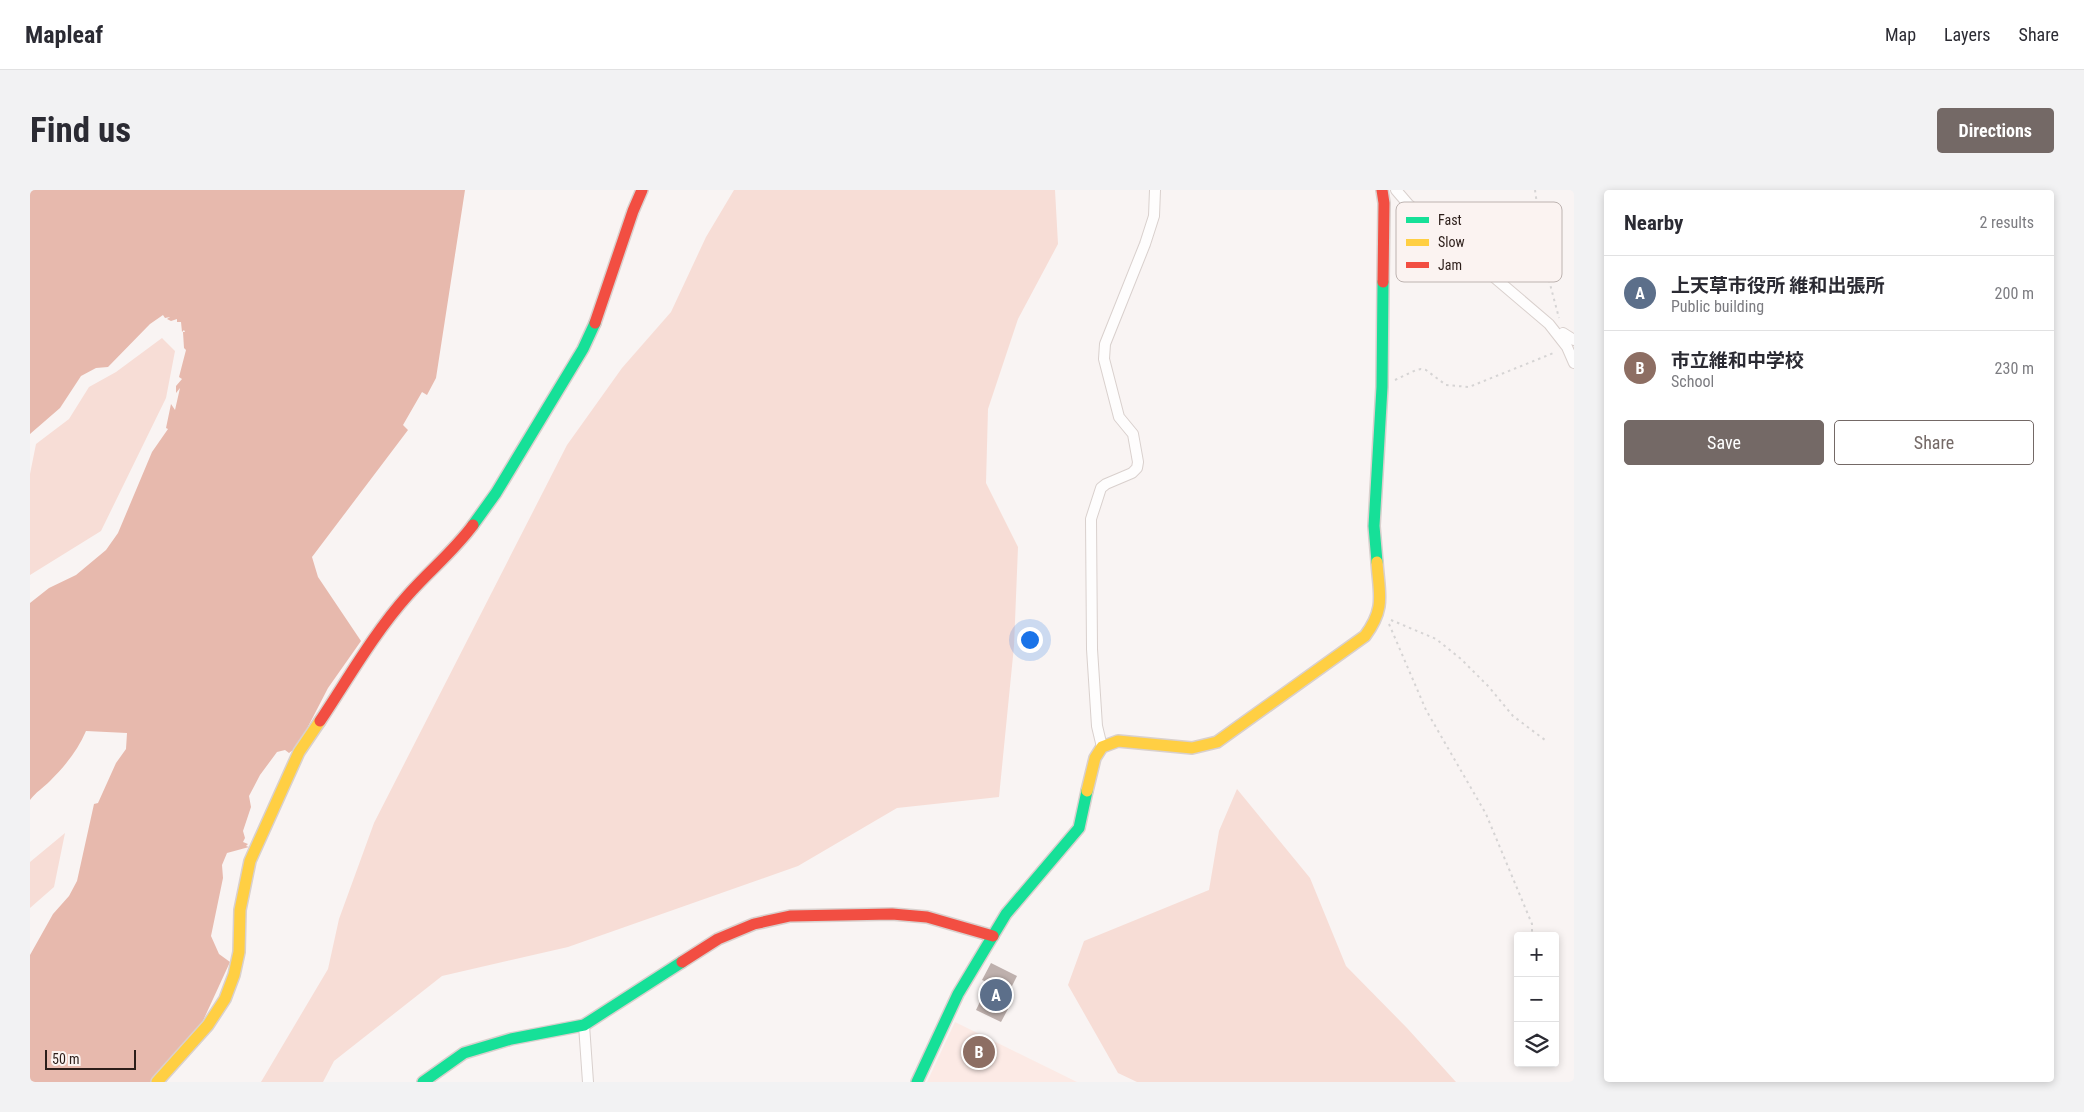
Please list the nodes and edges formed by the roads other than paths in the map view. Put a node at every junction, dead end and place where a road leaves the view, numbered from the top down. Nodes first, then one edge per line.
1 (642, 190) edge
2 (1155, 190) edge
3 (1382, 190) edge
4 (1396, 190) edge
5 (1406, 202) edge
6 (1500, 282) edge
7 (1563, 334) road end
8 (1571, 344) edge
9 (1574, 363) edge
10 (1102, 747) junction
11 (993, 936) junction
12 (584, 1025) junction
13 (157, 1082) edge
14 (423, 1082) edge
15 (588, 1082) edge
16 (917, 1082) edge

1 - 13 street
2 - 10 street
3 - 10 street
4 - 5 street
6 - 8 street
7 - 8 street
8 - 9 street
10 - 11 street
11 - 12 street
11 - 16 street
12 - 14 street
12 - 15 street

